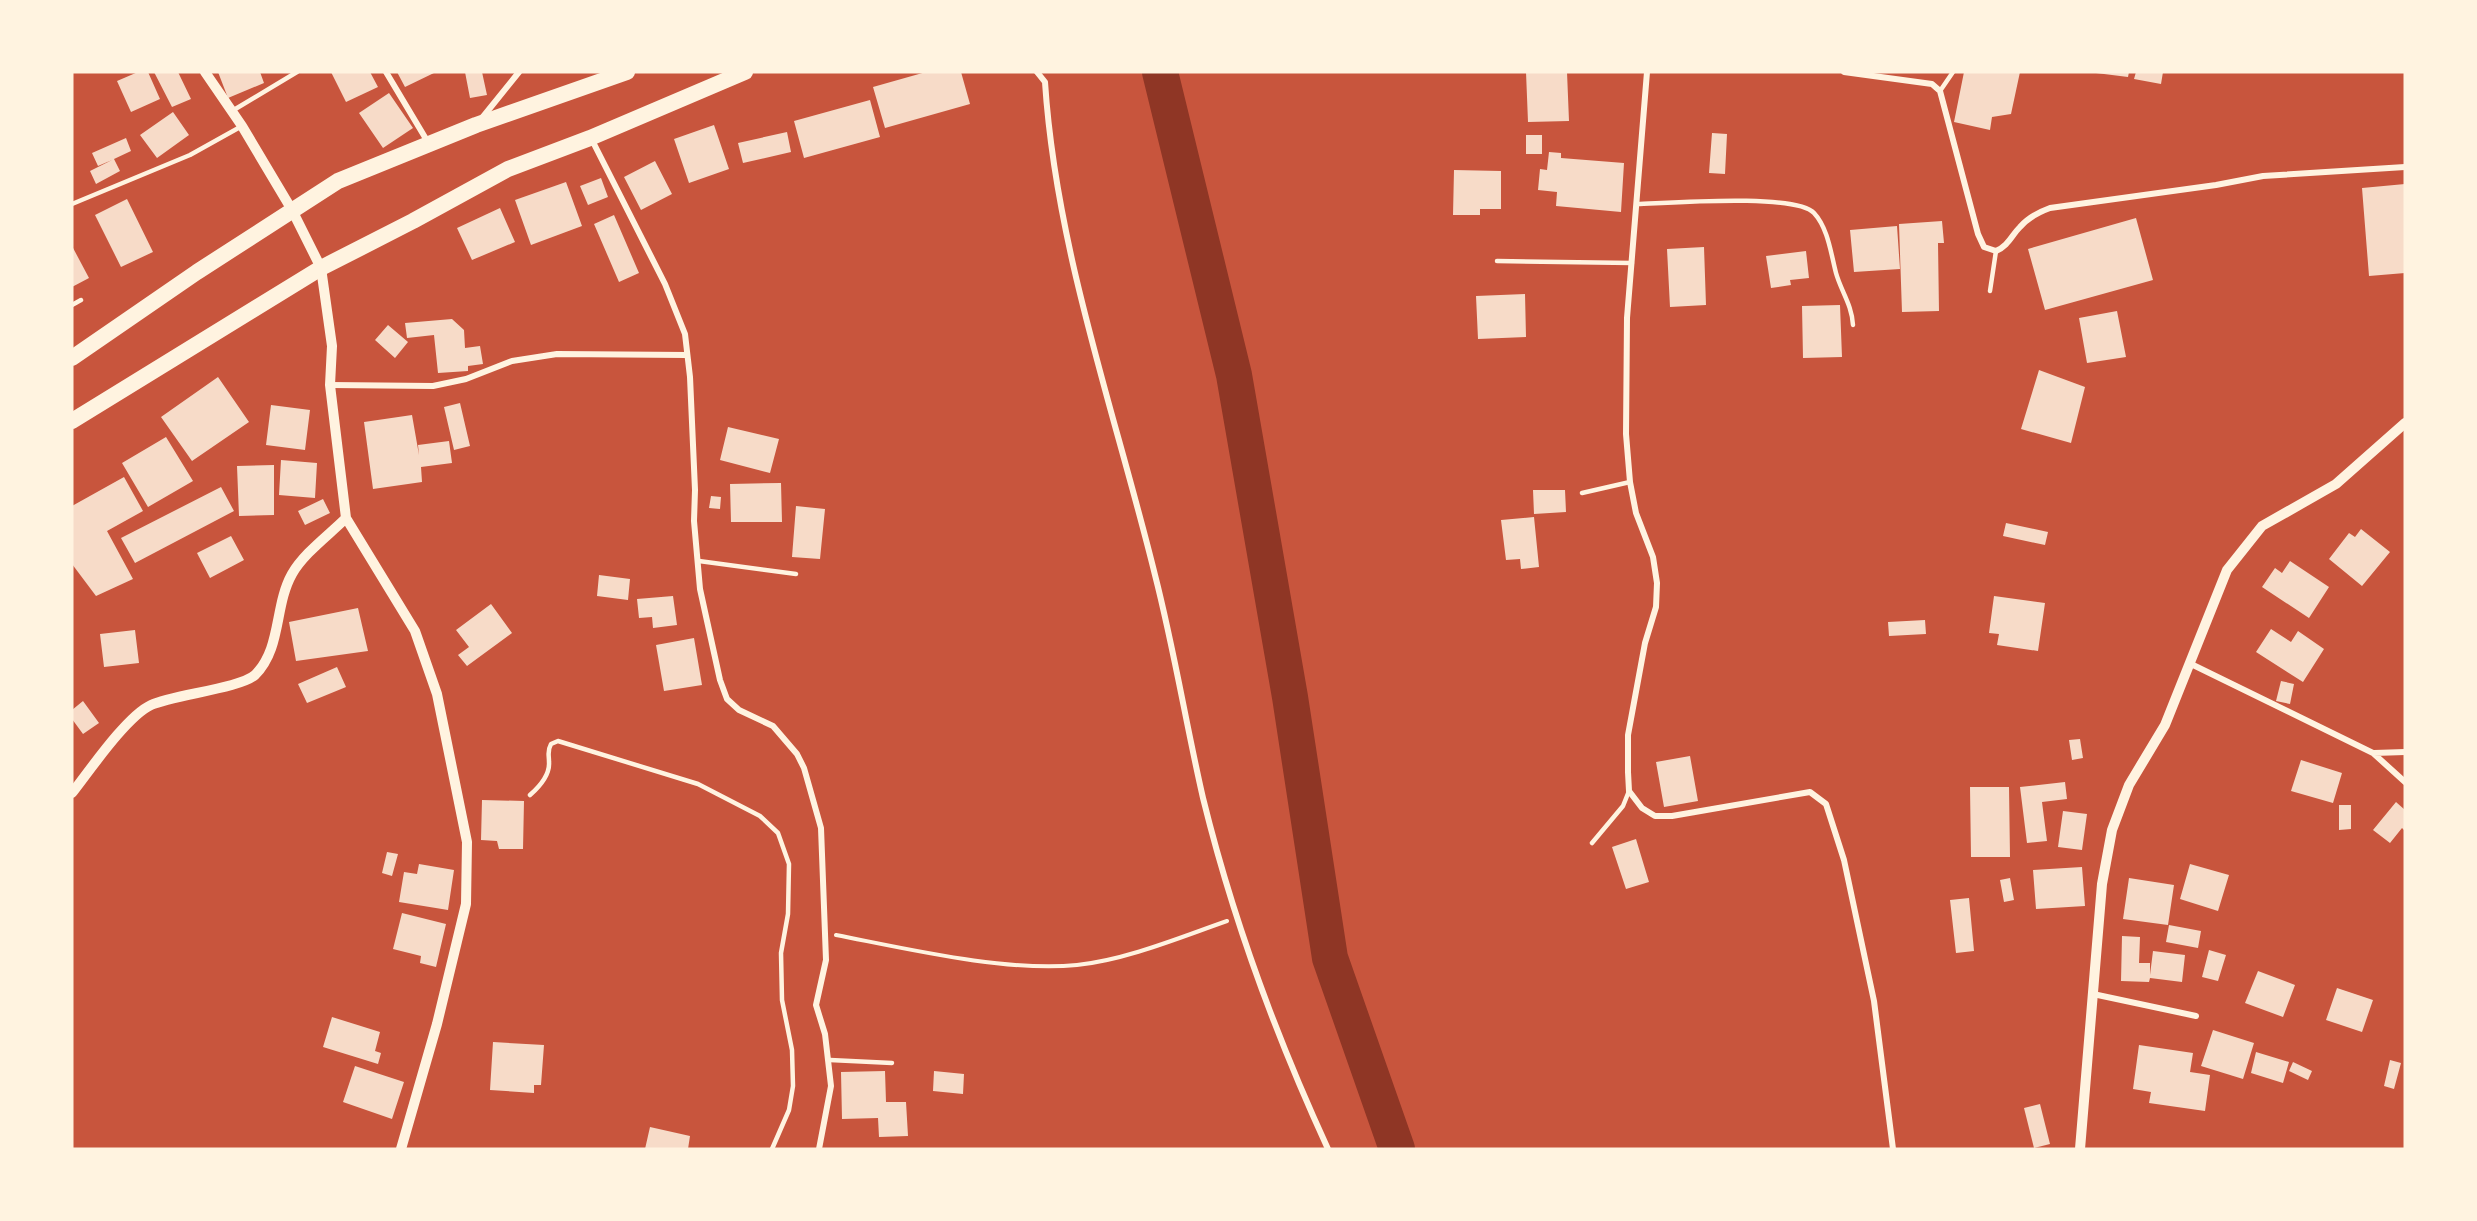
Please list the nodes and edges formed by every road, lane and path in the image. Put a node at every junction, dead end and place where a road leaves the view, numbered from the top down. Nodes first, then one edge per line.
1 (205, 72) edge
2 (297, 72) edge
3 (386, 72) edge
4 (519, 72) edge
5 (627, 72) edge
6 (745, 72) edge
7 (1037, 72) edge
8 (1647, 72) edge
9 (1844, 72) edge
10 (1953, 72) edge
11 (1940, 91) junction
12 (232, 111) junction
13 (476, 125) junction
14 (242, 126) junction
15 (591, 138) junction
16 (429, 144) junction
17 (2405, 167) edge
18 (72, 204) edge
19 (1636, 204) junction
20 (292, 210) junction
21 (1996, 251) junction
22 (1497, 261) dead end
23 (1632, 262) junction
24 (321, 268) junction
25 (1990, 291) dead end
26 (81, 300) dead end
27 (72, 305) edge
28 (1853, 325) dead end
29 (687, 355) junction
30 (72, 358) edge
31 (330, 385) junction
32 (72, 421) edge
33 (2405, 423) edge
34 (1630, 482) junction
35 (1582, 493) dead end
36 (346, 518) junction
37 (699, 561) junction
38 (796, 574) dead end
39 (2189, 663) junction
40 (2405, 752) edge
41 (2373, 753) junction
42 (2405, 782) edge
43 (1629, 791) junction
44 (72, 792) edge
45 (530, 795) dead end
46 (1592, 843) dead end
47 (1237, 918) junction
48 (826, 933) junction
49 (2093, 994) junction
50 (2196, 1016) dead end
51 (830, 1060) junction
52 (892, 1063) dead end
53 (401, 1149) edge
54 (772, 1149) edge
55 (819, 1149) edge
56 (1328, 1149) edge
57 (1893, 1149) edge
58 (2079, 1149) edge

1 - 12 street
2 - 12 lane
3 - 16 street
4 - 13 street
5 - 13 highway
6 - 15 highway
7 - 47 street
8 - 19 street
9 - 11 street
10 - 11 lane
11 - 21 street
12 - 14 street
13 - 16 highway
14 - 18 lane
14 - 20 street
15 - 24 highway
15 - 29 street
16 - 20 highway
17 - 21 street
19 - 23 street
19 - 28 lane
20 - 24 street
20 - 30 highway
21 - 25 lane
22 - 23 lane
23 - 34 street
24 - 31 street
24 - 32 highway
26 - 27 lane
29 - 31 street
29 - 37 street
31 - 36 street
33 - 39 street
34 - 35 lane
34 - 43 street
36 - 44 street
36 - 53 street
37 - 38 lane
37 - 48 street
39 - 41 street
39 - 49 street
40 - 41 street
41 - 42 street
43 - 46 lane
43 - 57 street
45 - 54 lane
47 - 48 path
47 - 56 street
48 - 51 street
49 - 50 street
49 - 58 street
51 - 52 lane
51 - 55 street

